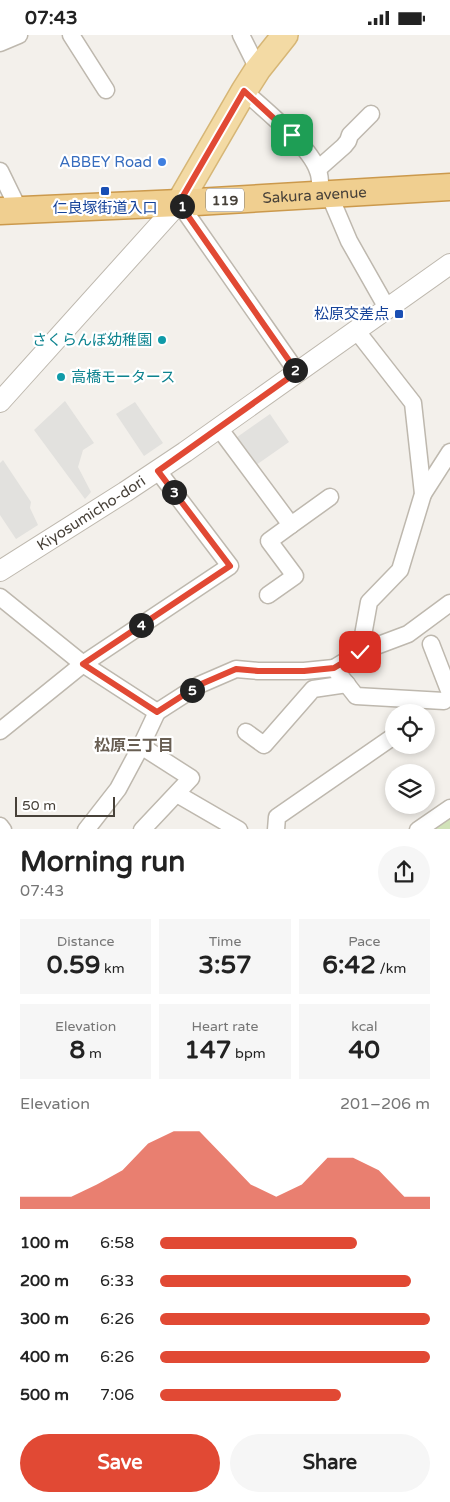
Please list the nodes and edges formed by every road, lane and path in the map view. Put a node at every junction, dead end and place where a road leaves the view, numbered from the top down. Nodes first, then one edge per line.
1 (19, 35) edge
2 (70, 35) edge
3 (241, 35) edge
4 (285, 35) edge
5 (0, 43) edge
6 (258, 69) junction
7 (106, 90) dead end
8 (244, 91) junction
9 (372, 114) dead end
10 (318, 169) junction
11 (0, 171) edge
12 (450, 187) edge
13 (324, 194) junction
14 (179, 203) junction
15 (9, 211) edge
16 (450, 264) edge
17 (386, 308) junction
18 (356, 330) junction
19 (297, 372) junction
20 (0, 401) edge
21 (219, 428) junction
22 (450, 452) edge
23 (158, 471) junction
24 (423, 493) junction
25 (330, 497) dead end
26 (291, 525) junction
27 (0, 571) edge
28 (268, 595) dead end
29 (0, 597) edge
30 (450, 603) edge
31 (431, 644) dead end
32 (360, 652) junction
33 (83, 664) junction
34 (334, 668) junction
35 (347, 684) junction
36 (448, 698) edge
37 (435, 707) edge
38 (157, 712) junction
39 (0, 731) edge
40 (246, 732) dead end
41 (385, 742) edge
42 (141, 745) junction
43 (177, 794) junction
44 (450, 808) edge
45 (0, 826) edge
46 (3, 829) edge
47 (86, 829) edge
48 (142, 829) edge
49 (239, 829) edge
50 (276, 829) edge
51 (418, 829) edge

1 - 5 street
2 - 7 street
3 - 6 street
4 - 6 main road
6 - 8 main road
8 - 10 street
8 - 14 main road
9 - 10 street
10 - 13 street
11 - 15 street
12 - 13 highway, Sakura avenue / 119
13 - 14 highway, Sakura avenue / 119
13 - 17 street
14 - 15 highway, Sakura avenue / 119
14 - 19 street
14 - 20 street
16 - 17 street, Kiyosumicho-dori
17 - 18 street, Kiyosumicho-dori
18 - 19 street, Kiyosumicho-dori
18 - 24 street
19 - 21 street, Kiyosumicho-dori
21 - 23 street, Kiyosumicho-dori
21 - 26 street
22 - 24 street
23 - 27 street, Kiyosumicho-dori
23 - 33 street
24 - 32 street
25 - 26 street
26 - 28 street
29 - 33 street
30 - 32 street
31 - 36 street
32 - 34 street
33 - 38 street
33 - 39 street
34 - 35 street
34 - 38 street
35 - 36 street
35 - 40 street
36 - 37 street
38 - 42 street
41 - 50 street
42 - 43 street
42 - 47 street
43 - 48 street
43 - 49 street
44 - 51 street
45 - 46 street

